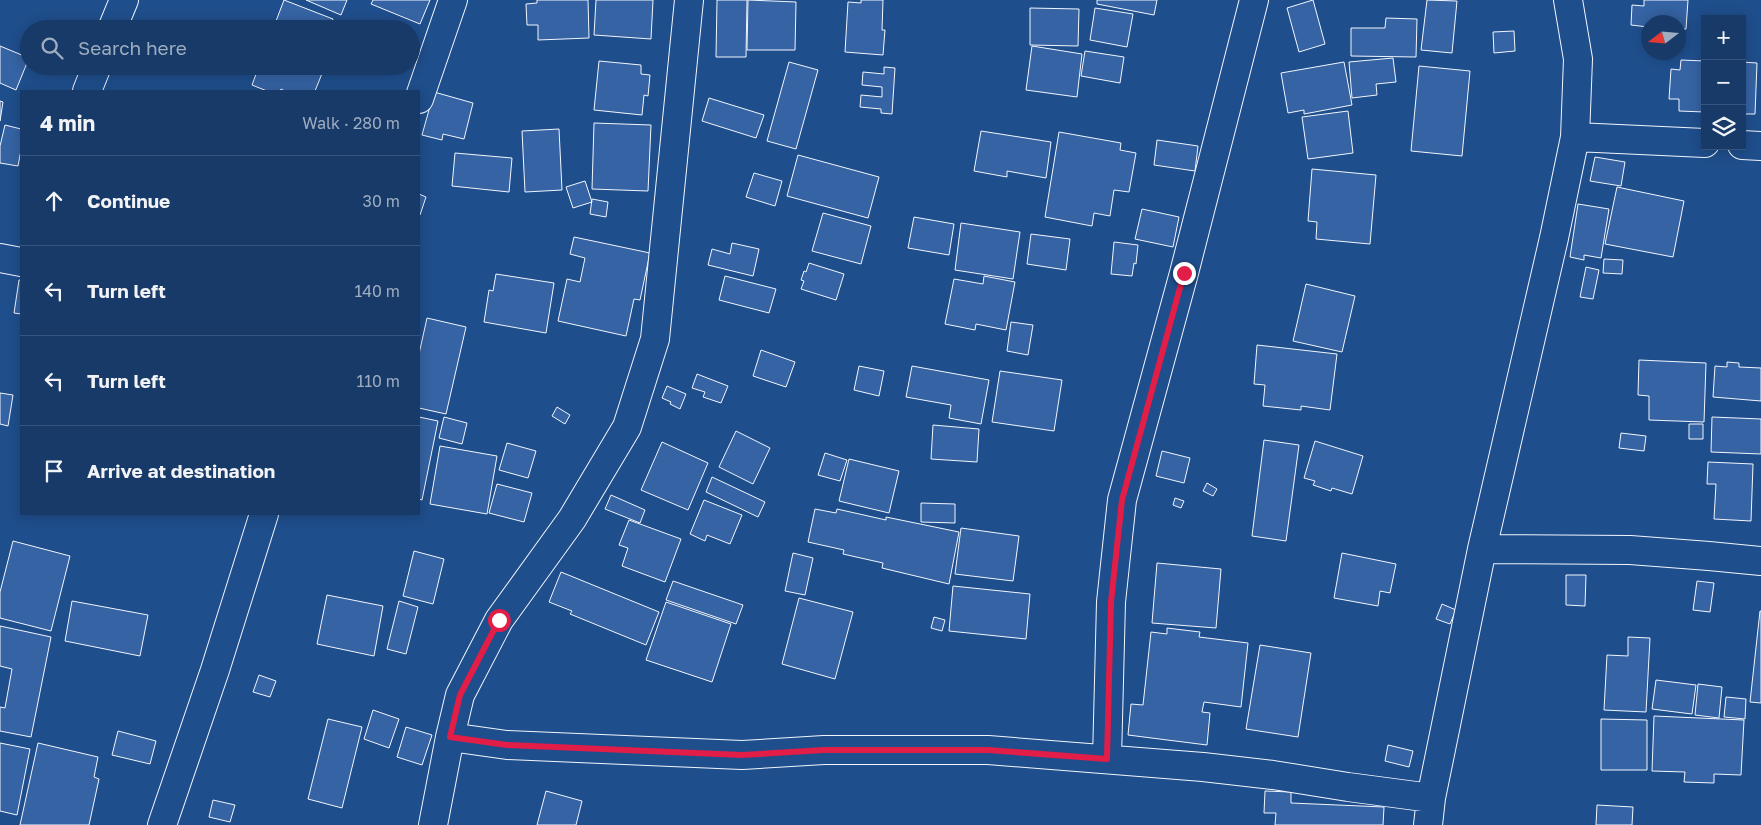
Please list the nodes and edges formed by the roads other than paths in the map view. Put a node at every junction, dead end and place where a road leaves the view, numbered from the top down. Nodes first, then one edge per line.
1 (124, 0) edge
2 (453, 0) edge
3 (689, 0) edge
4 (1254, 0) edge
5 (1568, 0) edge
6 (116, 20) edge
7 (93, 75) edge
8 (87, 90) edge
9 (420, 96) edge
10 (1575, 137) junction
11 (1701, 143) edge
12 (1746, 145) edge
13 (1761, 146) edge
14 (264, 515) edge
15 (1482, 549) junction
16 (1761, 561) edge
17 (450, 737) junction
18 (1107, 759) junction
19 (1432, 798) junction
20 (162, 825) edge
21 (433, 825) edge
22 (1428, 825) edge

1 - 6 street
2 - 9 street
3 - 17 street
4 - 18 street
5 - 10 street
7 - 8 street
10 - 11 street
10 - 15 street
12 - 13 street
14 - 20 street
15 - 16 street
15 - 19 street
17 - 18 street
17 - 21 street
18 - 19 street
19 - 22 street

